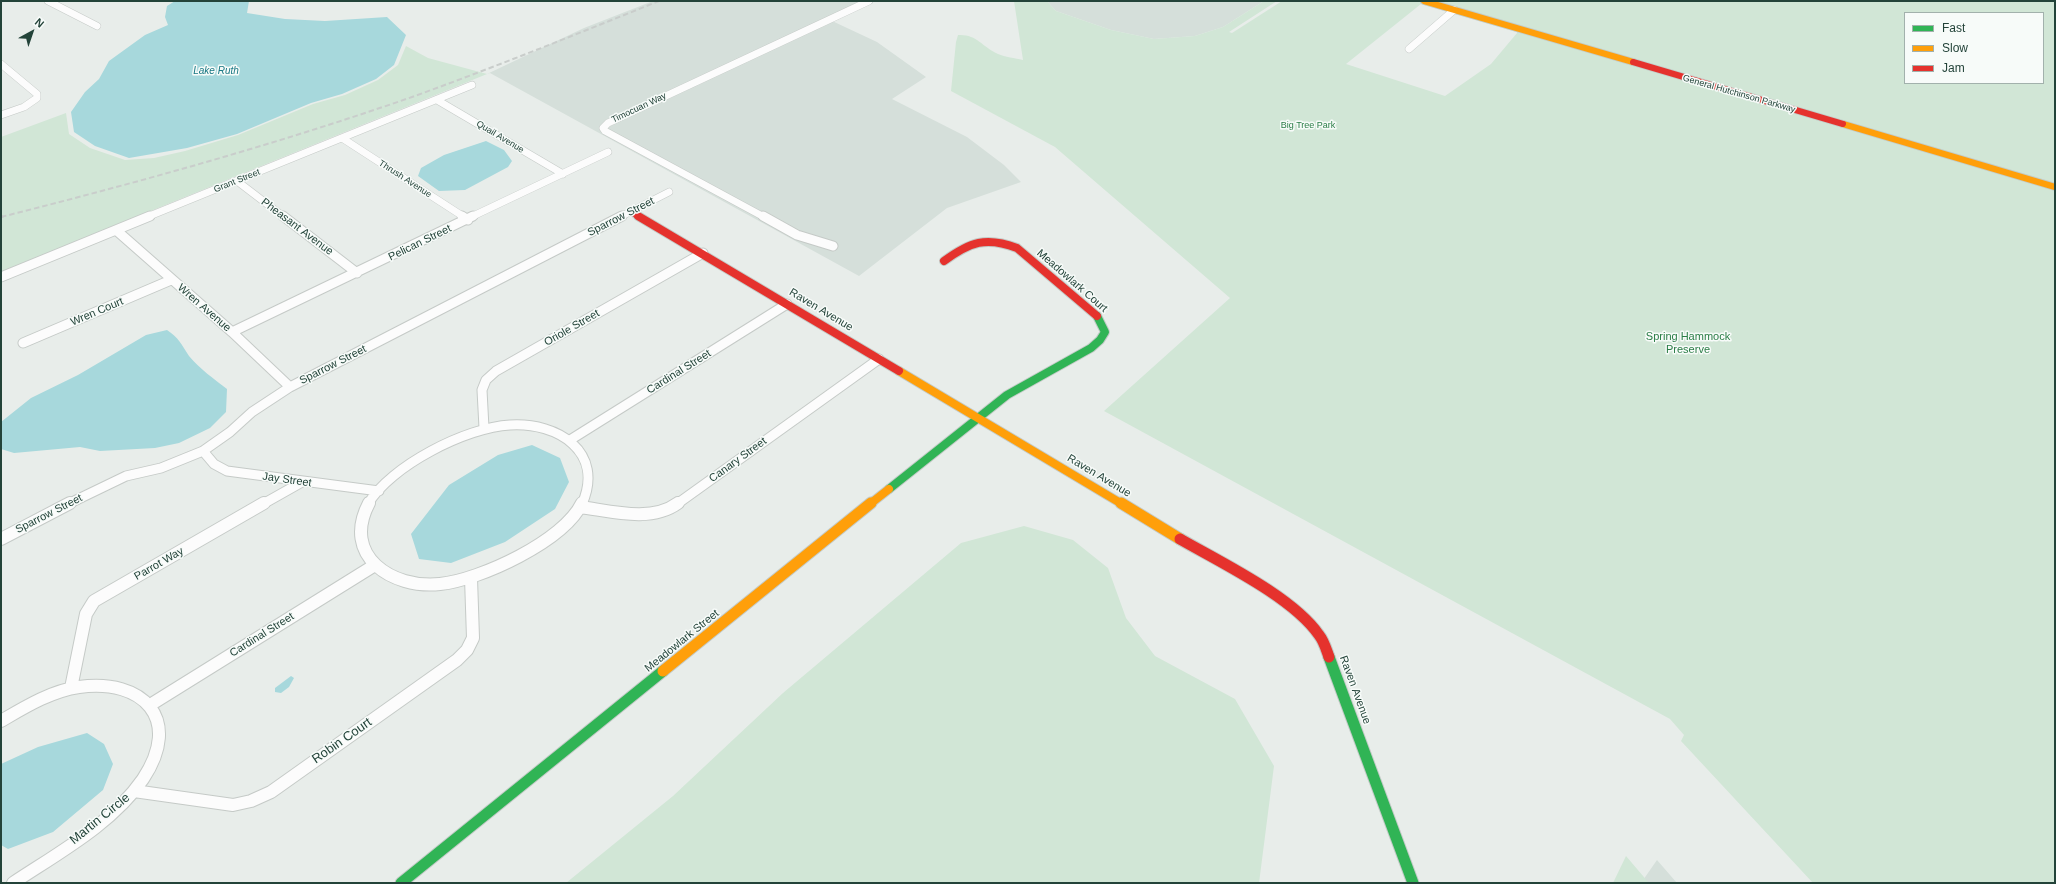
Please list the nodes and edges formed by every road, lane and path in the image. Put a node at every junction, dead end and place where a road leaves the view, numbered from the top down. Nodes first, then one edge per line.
1 (48, 1) edge
2 (869, 1) edge
3 (1424, 1) edge
4 (1454, 10) junction
5 (97, 26) dead end
6 (1409, 49) dead end
7 (2, 66) edge
8 (472, 85) dead end
9 (437, 100) junction
10 (1, 115) edge
11 (342, 138) junction
12 (608, 152) dead end
13 (563, 174) junction
14 (237, 181) junction
15 (2055, 187) edge
16 (669, 192) dead end
17 (631, 212) junction
18 (468, 220) junction
19 (116, 230) junction
20 (833, 246) dead end
21 (703, 254) junction
22 (944, 262) dead end
23 (357, 273) junction
24 (1, 277) edge
25 (171, 280) junction
26 (787, 304) junction
27 (232, 332) junction
28 (23, 343) dead end
29 (880, 358) junction
30 (290, 387) junction
31 (978, 417) junction
32 (484, 428) junction
33 (570, 440) junction
34 (203, 451) junction
35 (302, 482) junction
36 (378, 491) junction
37 (580, 507) junction
38 (1, 539) edge
39 (375, 565) junction
40 (471, 578) junction
41 (71, 688) junction
42 (150, 705) junction
43 (1, 721) edge
44 (134, 791) junction
45 (13, 883) edge
46 (401, 883) edge
47 (1413, 883) edge

1 - 5 street
2 - 20 street, Timocuan Way
3 - 4 street, General Hutchinson Parkway
4 - 6 street
4 - 15 street, General Hutchinson Parkway
7 - 10 street
8 - 9 street, Grant Street
9 - 11 street, Grant Street
9 - 13 street, Quail Avenue
11 - 14 street, Grant Street
11 - 18 street, Thrush Avenue
12 - 13 street, Pelican Street
13 - 18 street, Pelican Street
14 - 19 street, Grant Street
14 - 23 street, Pheasant Avenue
16 - 17 street, Sparrow Street
17 - 21 street, Raven Avenue
17 - 30 street, Sparrow Street
18 - 23 street, Pelican Street
19 - 24 street, Grant Street
19 - 25 street, Wren Avenue
21 - 26 street, Raven Avenue
21 - 32 street, Oriole Street
22 - 31 street, Meadowlark Court
23 - 27 street, Pelican Street
25 - 27 street, Wren Avenue
25 - 28 street, Wren Court
26 - 29 street, Raven Avenue
26 - 33 street, Cardinal Street
27 - 30 street, Wren Avenue
29 - 31 street, Raven Avenue
29 - 37 street, Canary Street
30 - 34 street, Sparrow Street
31 - 46 street, Meadowlark Street
31 - 47 street, Raven Avenue
32 - 33 street
32 - 36 street
33 - 37 street
34 - 35 street, Jay Street
34 - 38 street, Sparrow Street
35 - 36 street, Jay Street
35 - 41 street, Parrot Way
36 - 39 street
37 - 40 street
39 - 40 street
39 - 42 street, Cardinal Street
40 - 44 street, Robin Court
41 - 42 street, Martin Circle
41 - 43 street, Martin Circle
42 - 44 street, Martin Circle
44 - 45 street, Martin Circle

